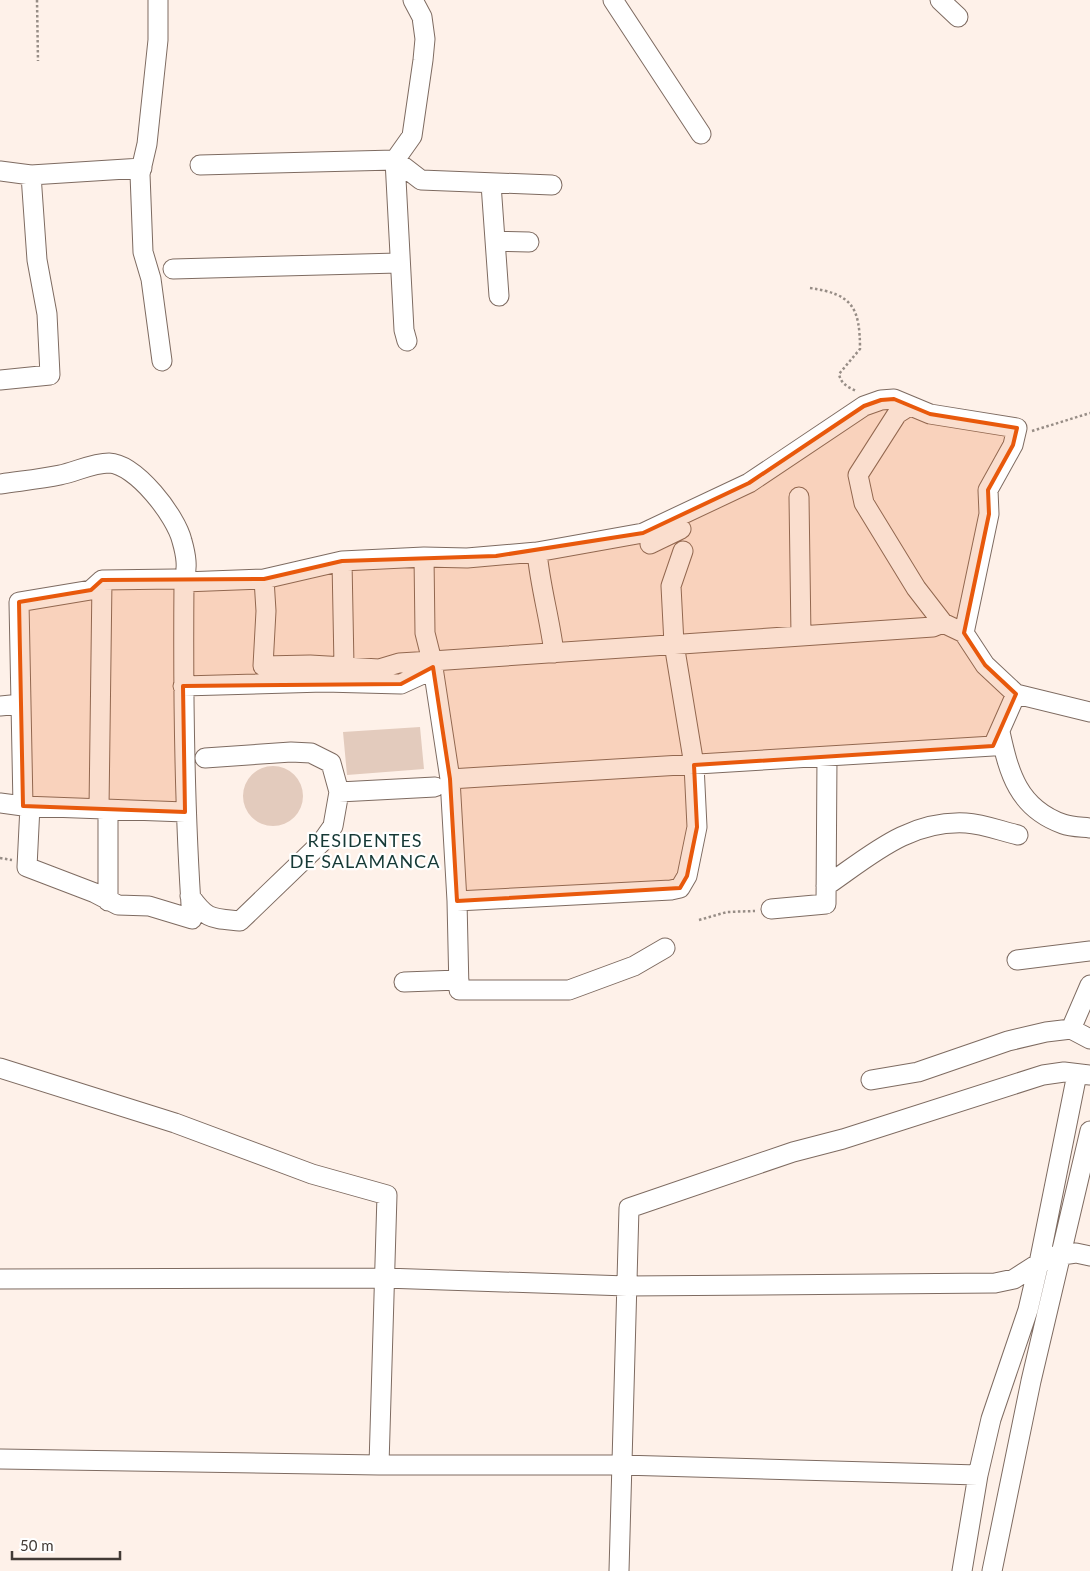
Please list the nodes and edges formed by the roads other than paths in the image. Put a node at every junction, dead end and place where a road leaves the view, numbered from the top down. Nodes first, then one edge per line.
1 (158, 0) edge
2 (413, 0) edge
3 (613, 0) edge
4 (940, 0) edge
5 (958, 17) dead end
6 (701, 134) dead end
7 (395, 160) junction
8 (200, 165) dead end
9 (142, 168) junction
10 (0, 171) edge
11 (31, 175) junction
12 (491, 184) junction
13 (552, 185) dead end
14 (495, 241) junction
15 (529, 242) dead end
16 (398, 263) junction
17 (174, 269) dead end
18 (499, 296) dead end
19 (406, 341) dead end
20 (162, 361) dead end
21 (0, 380) edge
22 (908, 407) junction
23 (749, 483) junction
24 (0, 484) edge
25 (799, 497) dead end
26 (650, 544) dead end
27 (683, 551) dead end
28 (537, 552) junction
29 (424, 556) junction
30 (342, 562) junction
31 (264, 579) junction
32 (102, 580) junction
33 (184, 582) junction
34 (944, 623) junction
35 (964, 632) junction
36 (801, 636) junction
37 (674, 644) junction
38 (554, 653) junction
39 (432, 661) junction
40 (344, 666) junction
41 (184, 686) junction
42 (1016, 694) junction
43 (21, 704) junction
44 (0, 706) edge
45 (1090, 712) edge
46 (1000, 732) junction
47 (827, 757) junction
48 (205, 758) dead end
49 (694, 765) junction
50 (442, 783) junction
51 (339, 792) junction
52 (0, 803) edge
53 (27, 806) junction
54 (104, 809) junction
55 (185, 812) junction
56 (1090, 828) edge
57 (1018, 835) dead end
58 (826, 886) junction
59 (190, 896) junction
60 (108, 901) junction
61 (457, 901) junction
62 (771, 909) road end
63 (665, 948) dead end
64 (1090, 951) edge
65 (1017, 960) dead end
66 (459, 980) junction
67 (404, 982) dead end
68 (1090, 986) edge
69 (1072, 1029) junction
70 (1090, 1039) edge
71 (0, 1068) edge
72 (1083, 1074) edge
73 (871, 1080) dead end
74 (1090, 1131) edge
75 (1061, 1255) junction
76 (1090, 1256) edge
77 (1039, 1263) junction
78 (384, 1278) junction
79 (0, 1279) edge
80 (628, 1286) junction
81 (0, 1459) edge
82 (379, 1465) junction
83 (621, 1465) junction
84 (978, 1474) junction
85 (619, 1571) edge
86 (962, 1571) edge
87 (992, 1571) edge

1 - 9 street
2 - 7 street
3 - 6 street
4 - 5 street
7 - 8 street
7 - 12 street
7 - 16 street
9 - 11 street
9 - 20 street
10 - 11 street
11 - 21 street
12 - 13 street
12 - 14 street
14 - 15 street
14 - 18 street
16 - 17 street
16 - 19 street
22 - 23 street
22 - 34 street
22 - 35 street
23 - 26 street
23 - 28 street
24 - 33 street
25 - 36 street
27 - 37 street
28 - 29 street
28 - 38 street
29 - 30 street
29 - 39 street
30 - 31 street
30 - 40 street
31 - 33 street
31 - 40 street
32 - 33 street
32 - 43 street
32 - 54 street
33 - 41 street
34 - 35 street
34 - 36 street
35 - 42 street
36 - 37 street
37 - 38 street
37 - 49 street
38 - 39 street
39 - 40 street
39 - 41 street
39 - 50 street
41 - 55 street
42 - 45 street
42 - 46 street
43 - 44 street
43 - 53 street
46 - 47 street
46 - 56 street
47 - 49 street
47 - 58 street
48 - 51 street
49 - 50 street
49 - 61 street
50 - 51 street
50 - 61 street
51 - 59 street
52 - 53 street
53 - 54 street
53 - 60 street
54 - 55 street
54 - 60 street
55 - 59 street
57 - 58 street
58 - 62 street
59 - 60 street
61 - 66 street
63 - 66 street
64 - 65 street
66 - 67 street
68 - 69 street
69 - 70 street
69 - 73 street
71 - 78 street
72 - 77 street
72 - 80 street
74 - 75 street
75 - 76 street
75 - 77 street
75 - 87 street
77 - 80 street
77 - 84 street
78 - 79 street
78 - 80 street
78 - 82 street
80 - 83 street
81 - 82 street
82 - 83 street
83 - 84 street
83 - 85 street
84 - 86 street

